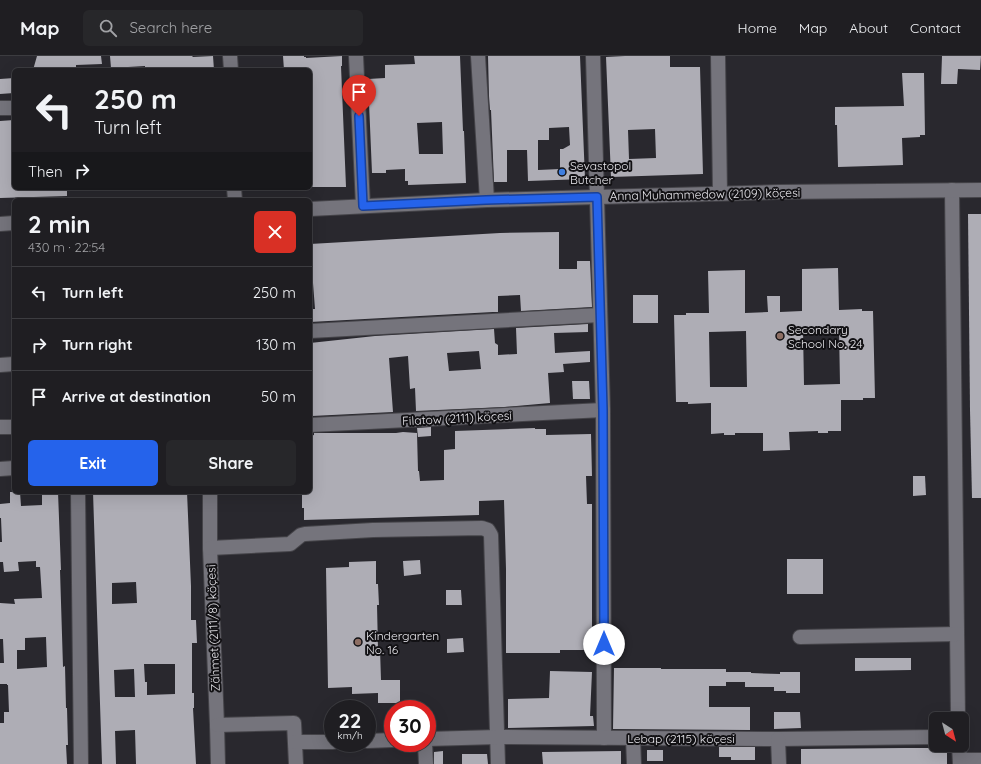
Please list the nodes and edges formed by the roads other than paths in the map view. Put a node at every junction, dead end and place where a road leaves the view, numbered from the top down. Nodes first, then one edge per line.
1 (230, 56) edge
2 (356, 56) edge
3 (478, 56) edge
4 (593, 56) edge
5 (718, 56) edge
6 (231, 68) edge
7 (0, 108) edge
8 (12, 108) edge
9 (952, 190) junction
10 (981, 190) edge
11 (720, 194) junction
12 (597, 197) junction
13 (486, 200) junction
14 (363, 206) junction
15 (312, 209) edge
16 (12, 223) edge
17 (0, 224) edge
18 (600, 315) junction
19 (312, 331) edge
20 (12, 364) edge
21 (0, 365) edge
22 (603, 410) junction
23 (312, 425) edge
24 (0, 427) edge
25 (12, 427) edge
26 (0, 468) edge
27 (12, 468) edge
28 (78, 494) edge
29 (210, 494) edge
30 (210, 548) junction
31 (957, 634) junction
32 (800, 637) dead end
33 (958, 712) edge
34 (217, 725) junction
35 (497, 737) junction
36 (929, 737) edge
37 (604, 738) junction
38 (633, 738) junction
39 (436, 739) edge
40 (778, 739) junction
41 (296, 742) junction
42 (324, 742) edge
43 (425, 752) edge
44 (959, 752) edge
45 (981, 760) edge
46 (960, 762) edge
47 (81, 764) edge
48 (218, 764) edge
49 (296, 764) edge
50 (426, 764) edge
51 (498, 764) edge
52 (634, 764) edge
53 (779, 764) edge

1 - 6 street
2 - 14 street
3 - 13 street
4 - 12 street
5 - 11 street
7 - 8 street
9 - 10 street, Anna Muhammedow (2109) köçesi
9 - 11 street, Anna Muhammedow (2109) köçesi
9 - 31 street
11 - 12 street, Anna Muhammedow (2109) köçesi
12 - 13 street, Anna Muhammedow (2109) köçesi
12 - 18 street
13 - 14 street, Anna Muhammedow (2109) köçesi
14 - 15 street, Anna Muhammedow (2109) köçesi
16 - 17 street
18 - 19 street
18 - 22 street
20 - 21 street
22 - 23 street, Filatow (2111) köçesi
22 - 37 street
24 - 25 street
26 - 27 street
28 - 47 street
29 - 30 street, Zähmet (2111/8) köçesi
30 - 34 street, Zähmet (2111/8) köçesi
30 - 35 street
31 - 32 street
31 - 33 street
34 - 41 street
34 - 48 street, Zähmet (2111/8) köçesi
35 - 37 street, Lebap (2115) köçesi
35 - 39 street, Lebap (2115) köçesi
35 - 51 street
36 - 40 street, Lebap (2115) köçesi
37 - 38 street, Lebap (2115) köçesi
38 - 40 street, Lebap (2115) köçesi
38 - 52 street
40 - 53 street
41 - 42 street
41 - 49 street
43 - 50 street
44 - 46 street
45 - 46 street

